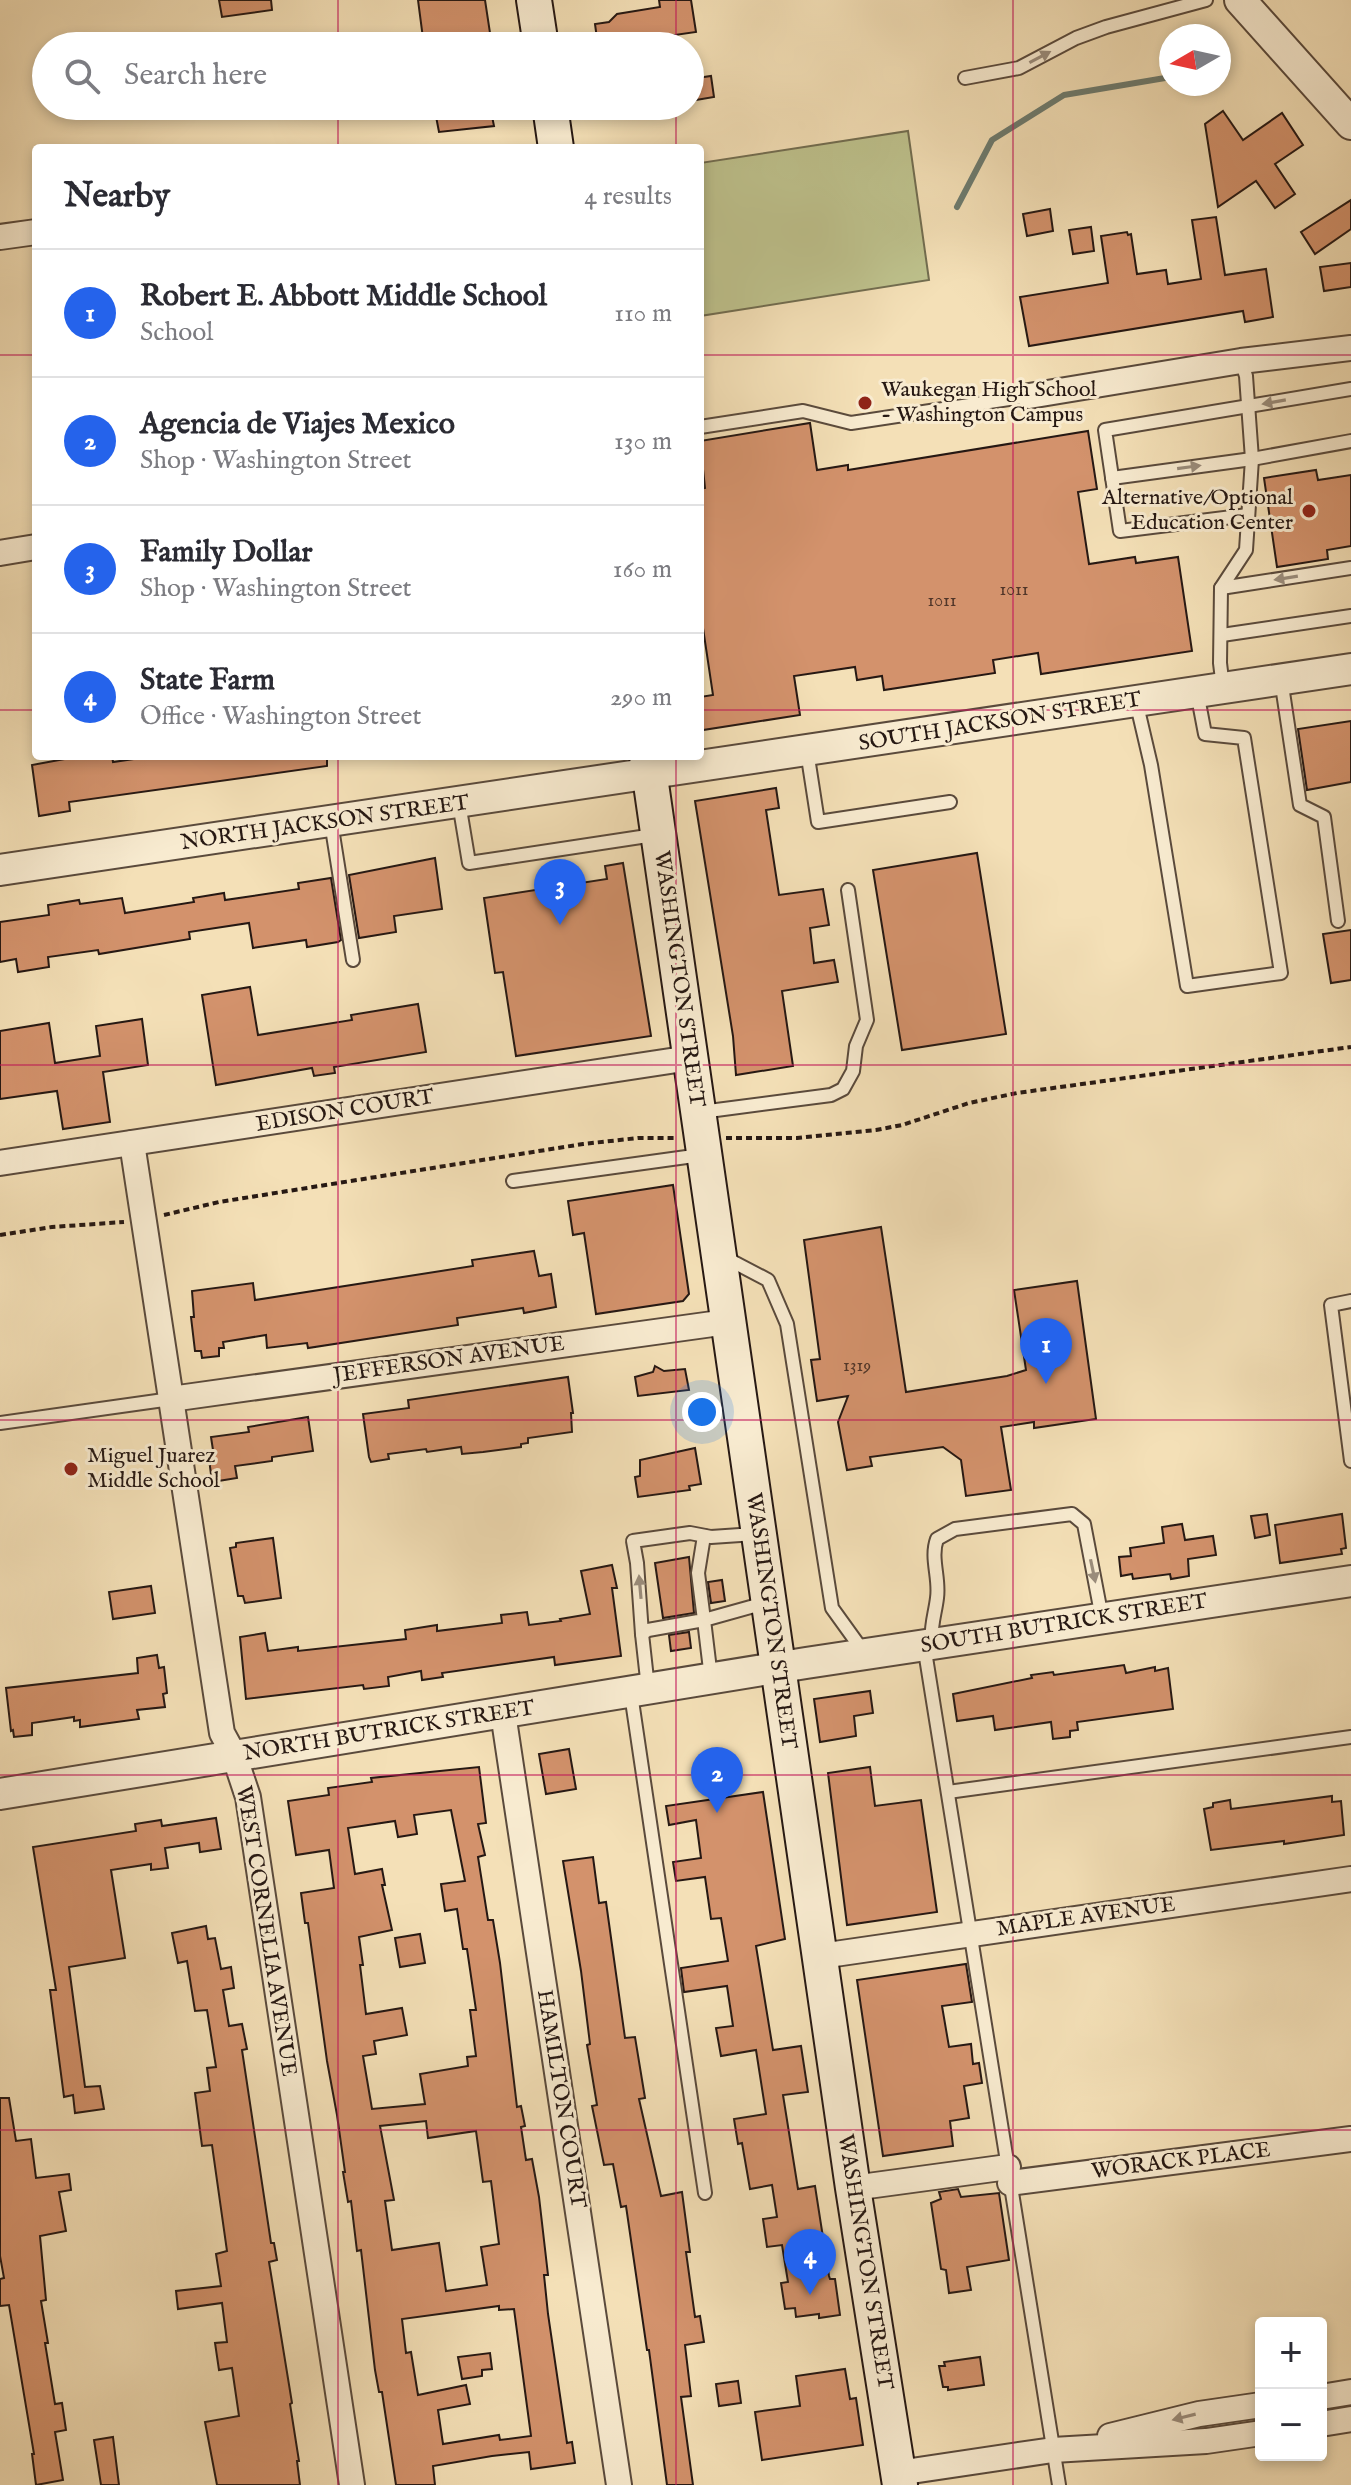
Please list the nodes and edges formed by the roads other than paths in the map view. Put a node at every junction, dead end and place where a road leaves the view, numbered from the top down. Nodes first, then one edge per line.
1 (534, 0) edge
2 (1206, 0) edge
3 (1240, 0) edge
4 (539, 32) edge
5 (965, 78) dead end
6 (552, 120) edge
7 (1351, 124) edge
8 (555, 144) edge
9 (32, 233) edge
10 (0, 237) edge
11 (1351, 348) edge
12 (1241, 361) junction
13 (1351, 389) edge
14 (1029, 396) joint
15 (1248, 406) junction
16 (704, 426) edge
17 (1351, 441) edge
18 (1252, 459) junction
19 (1112, 478) junction
20 (1248, 515) junction
21 (32, 548) edge
22 (0, 553) edge
23 (1351, 568) edge
24 (1221, 588) junction
25 (1351, 616) edge
26 (1222, 635) junction
27 (1351, 669) edge
28 (1281, 679) junction
29 (1210, 690) junction
30 (1136, 701) junction
31 (807, 751) junction
32 (648, 766) edge
33 (950, 802) dead end
34 (459, 803) junction
35 (331, 822) junction
36 (658, 835) junction
37 (0, 870) edge
38 (848, 890) dead end
39 (1338, 921) dead end
40 (353, 960) dead end
41 (690, 1058) junction
42 (698, 1113) junction
43 (132, 1143) junction
44 (715, 1144) junction
45 (0, 1163) edge
46 (513, 1181) dead end
47 (718, 1254) junction
48 (1351, 1301) edge
49 (727, 1322) junction
50 (171, 1399) junction
51 (0, 1423) edge
52 (1351, 1461) edge
53 (758, 1534) junction
54 (704, 1536) junction
55 (1351, 1581) edge
56 (768, 1603) junction
57 (1102, 1618) junction
58 (704, 1620) junction
59 (642, 1634) junction
60 (928, 1644) junction
61 (864, 1654) junction
62 (777, 1667) junction
63 (711, 1678) junction
64 (640, 1690) junction
65 (503, 1713) junction
66 (1351, 1737) edge
67 (234, 1755) junction
68 (948, 1792) junction
69 (0, 1794) edge
70 (1351, 1879) edge
71 (971, 1934) junction
72 (821, 1956) junction
73 (1351, 2139) edge
74 (1009, 2175) junction
75 (853, 2188) junction
76 (705, 2193) dead end
77 (1351, 2392) edge
78 (1327, 2396) edge
79 (1255, 2406) edge
80 (1351, 2419) edge
81 (1327, 2423) edge
82 (1255, 2434) edge
83 (1053, 2450) junction
84 (899, 2479) edge
85 (352, 2485) edge
86 (619, 2485) edge
87 (1059, 2485) edge

1 - 4 main road
5 -> 2 lane
3 - 7 street
6 - 8 main road
9 - 10 street
11 - 12 street
12 - 14 street
12 - 15 lane
13 -> 15 lane
14 - 16 lane
15 - 18 lane
15 - 19 lane
17 - 18 lane
19 -> 18 lane
18 - 20 lane
19 - 20 lane
20 - 24 lane
21 - 22 street
23 -> 24 lane
24 - 26 lane
25 - 26 lane
26 - 29 lane
27 - 28 street, SOUTH JACKSON STREET
28 - 29 street, SOUTH JACKSON STREET
28 - 39 lane
29 - 30 street, SOUTH JACKSON STREET
29 - 30 lane
30 - 31 street, SOUTH JACKSON STREET
31 - 32 street, SOUTH JACKSON STREET
31 - 33 lane
32 - 34 street, NORTH JACKSON STREET
32 - 36 main road, WASHINGTON STREET
34 - 35 street, NORTH JACKSON STREET
34 - 36 lane
35 - 37 street, NORTH JACKSON STREET
35 - 40 lane
36 - 41 main road, WASHINGTON STREET
38 - 42 lane
41 - 42 main road, WASHINGTON STREET
41 - 43 street, EDISON COURT
42 - 44 main road, WASHINGTON STREET
43 - 45 street, EDISON COURT
43 - 50 street, WEST CORNELIA AVENUE
44 - 46 lane
44 - 47 main road, WASHINGTON STREET
47 - 49 main road, WASHINGTON STREET
47 - 61 lane
48 - 52 lane
49 - 50 street, JEFFERSON AVENUE
49 - 53 main road, WASHINGTON STREET
50 - 51 lane
50 - 67 street, WEST CORNELIA AVENUE
53 - 54 lane
53 - 56 main road, WASHINGTON STREET
54 - 58 lane
59 -> 54 lane
55 - 57 street, SOUTH BUTRICK STREET
56 - 58 lane
56 - 62 main road, WASHINGTON STREET
57 - 60 street, SOUTH BUTRICK STREET
60 -> 57 lane
58 - 59 lane
58 - 63 lane
59 - 64 lane
60 - 61 street, SOUTH BUTRICK STREET
60 - 68 lane
61 - 62 street, SOUTH BUTRICK STREET
62 - 63 street, NORTH BUTRICK STREET
62 - 72 main road, WASHINGTON STREET
63 - 64 street, NORTH BUTRICK STREET
64 - 65 street, NORTH BUTRICK STREET
64 - 76 lane
65 - 67 street, NORTH BUTRICK STREET
65 - 86 street, HAMILTON COURT
66 - 68 lane
67 - 69 street, NORTH BUTRICK STREET
67 - 85 street, WEST CORNELIA AVENUE
68 - 71 lane
70 - 71 street, MAPLE AVENUE
71 - 72 street, MAPLE AVENUE
71 - 74 lane
72 - 75 main road, WASHINGTON STREET
73 - 74 street, WORACK PLACE
74 - 75 street, WORACK PLACE
74 - 83 lane
75 - 84 main road, WASHINGTON STREET
77 - 78 street
79 -> 83 street
80 - 81 street
82 - 83 street
83 - 84 street
83 - 87 lane

